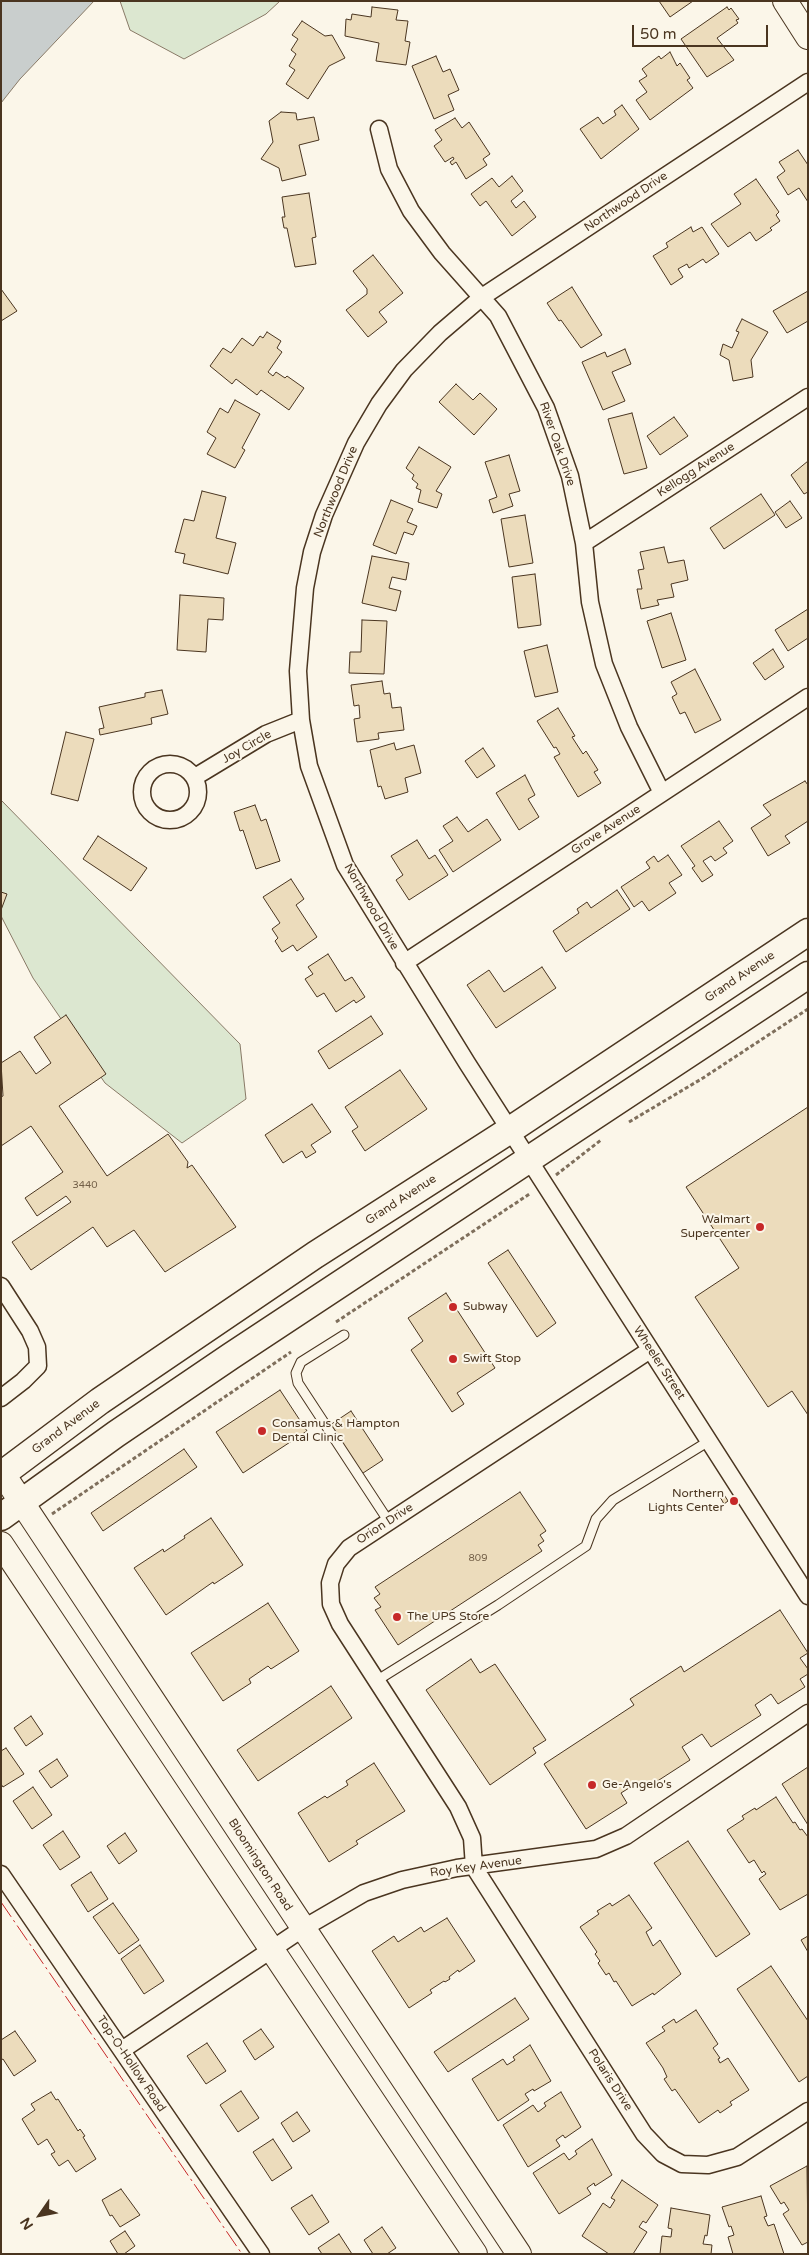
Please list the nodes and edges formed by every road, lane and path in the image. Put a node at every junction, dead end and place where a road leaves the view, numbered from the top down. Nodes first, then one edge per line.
1 (785, 1) edge
2 (808, 37) edge
3 (808, 82) edge
4 (379, 129) dead end
5 (482, 297) junction
6 (808, 397) edge
7 (584, 543) junction
8 (808, 697) edge
9 (301, 720) junction
10 (195, 777) dead end
11 (662, 793) junction
12 (808, 932) edge
13 (404, 963) junction
14 (808, 975) edge
15 (808, 1009) edge
16 (624, 1125) dead end
17 (510, 1130) junction
18 (608, 1134) dead end
19 (529, 1160) junction
20 (561, 1172) dead end
21 (524, 1197) dead end
22 (1, 1286) edge
23 (332, 1325) dead end
24 (344, 1335) dead end
25 (300, 1347) dead end
26 (650, 1350) junction
27 (1, 1398) edge
28 (708, 1441) junction
29 (2, 1475) edge
30 (22, 1502) junction
31 (51, 1515) dead end
32 (1, 1517) edge
33 (388, 1522) junction
34 (1, 1544) edge
35 (808, 1596) edge
36 (376, 1682) junction
37 (808, 1713) edge
38 (474, 1867) junction
39 (1, 1874) edge
40 (302, 1929) junction
41 (272, 1949) junction
42 (122, 2050) junction
43 (808, 2111) edge
44 (254, 2251) edge
45 (475, 2254) edge
46 (519, 2254) edge

1 - 2 street
3 - 5 street, Northwood Drive
4 - 5 street, River Oak Drive
5 - 7 street, River Oak Drive
5 - 9 street, Northwood Drive
6 - 7 street, Kellogg Avenue
7 - 11 street, River Oak Drive
8 - 11 street, Grove Avenue
9 - 10 street, Joy Circle
9 - 13 street, Northwood Drive
11 - 13 street, Grove Avenue
12 - 17 main road, Grand Avenue
13 - 17 street, Northwood Drive
14 - 19 main road
15 - 16 path
17 - 19 street, Wheeler Street
17 - 29 main road, Grand Avenue
18 - 20 path
19 - 26 street, Wheeler Street
19 - 30 main road
21 - 23 path
22 - 27 street
24 - 33 lane
25 - 31 path
26 - 28 street, Wheeler Street
26 - 33 street, Orion Drive
28 - 35 street, Wheeler Street
28 - 36 lane
29 - 30 street, Bloomington Road
30 - 32 main road
30 - 40 street, Bloomington Road
33 - 36 street, Orion Drive
34 - 41 street
36 - 38 street, Orion Drive
37 - 38 street, Roy Key Avenue
38 - 40 street, Roy Key Avenue
38 - 43 street, Polaris Drive
39 - 42 street, Top-O-Hollow Road
40 - 41 street, Roy Key Avenue
40 - 46 street, Bloomington Road
41 - 42 street, Roy Key Avenue
41 - 45 street
42 - 44 street, Top-O-Hollow Road

